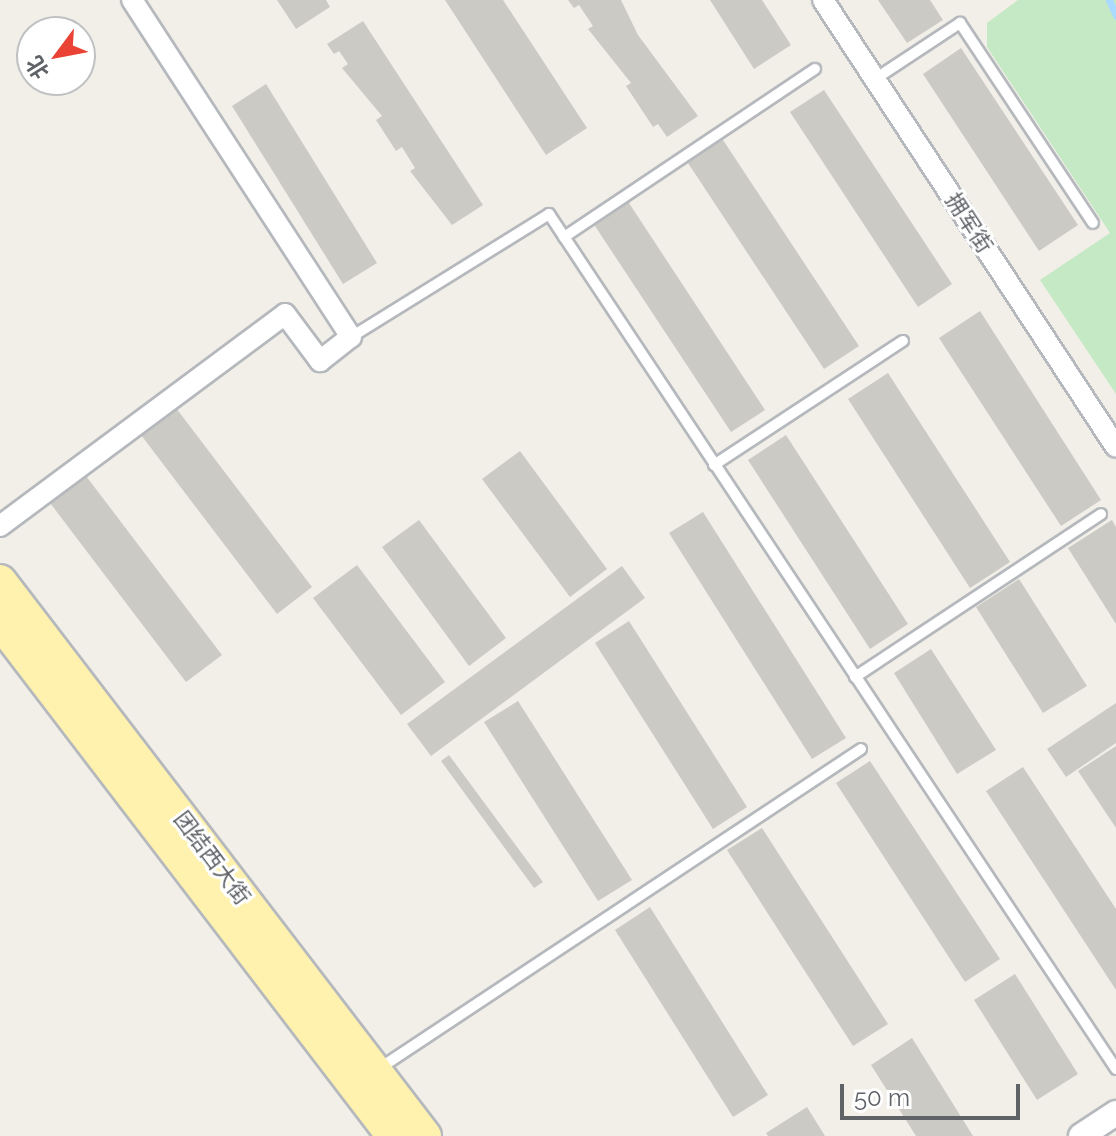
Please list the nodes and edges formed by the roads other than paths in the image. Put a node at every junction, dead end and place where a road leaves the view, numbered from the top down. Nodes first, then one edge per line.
1 (132, 0) edge
2 (823, 0) edge
3 (815, 69) dead end
4 (875, 79) junction
5 (1093, 223) dead end
6 (564, 237) junction
7 (351, 337) junction
8 (903, 341) dead end
9 (1116, 447) edge
10 (714, 465) junction
11 (1101, 514) dead end
12 (0, 526) edge
13 (0, 581) edge
14 (0, 622) edge
15 (855, 677) junction
16 (861, 749) dead end
17 (1116, 1069) edge
18 (375, 1071) junction
19 (1116, 1113) edge
20 (393, 1136) edge
21 (425, 1136) edge
22 (1081, 1136) edge

1 - 7 street
2 - 4 street, 拥军街
3 - 6 lane
4 - 5 lane
4 - 9 street, 拥军街
6 - 7 lane
6 - 10 lane
7 - 12 street
8 - 10 lane
10 - 15 lane
11 - 15 lane
13 - 18 main road, 团结西大街
14 - 20 main road, 团结西大街
15 - 17 lane
16 - 18 lane
18 - 21 main road, 团结西大街
19 - 22 street

